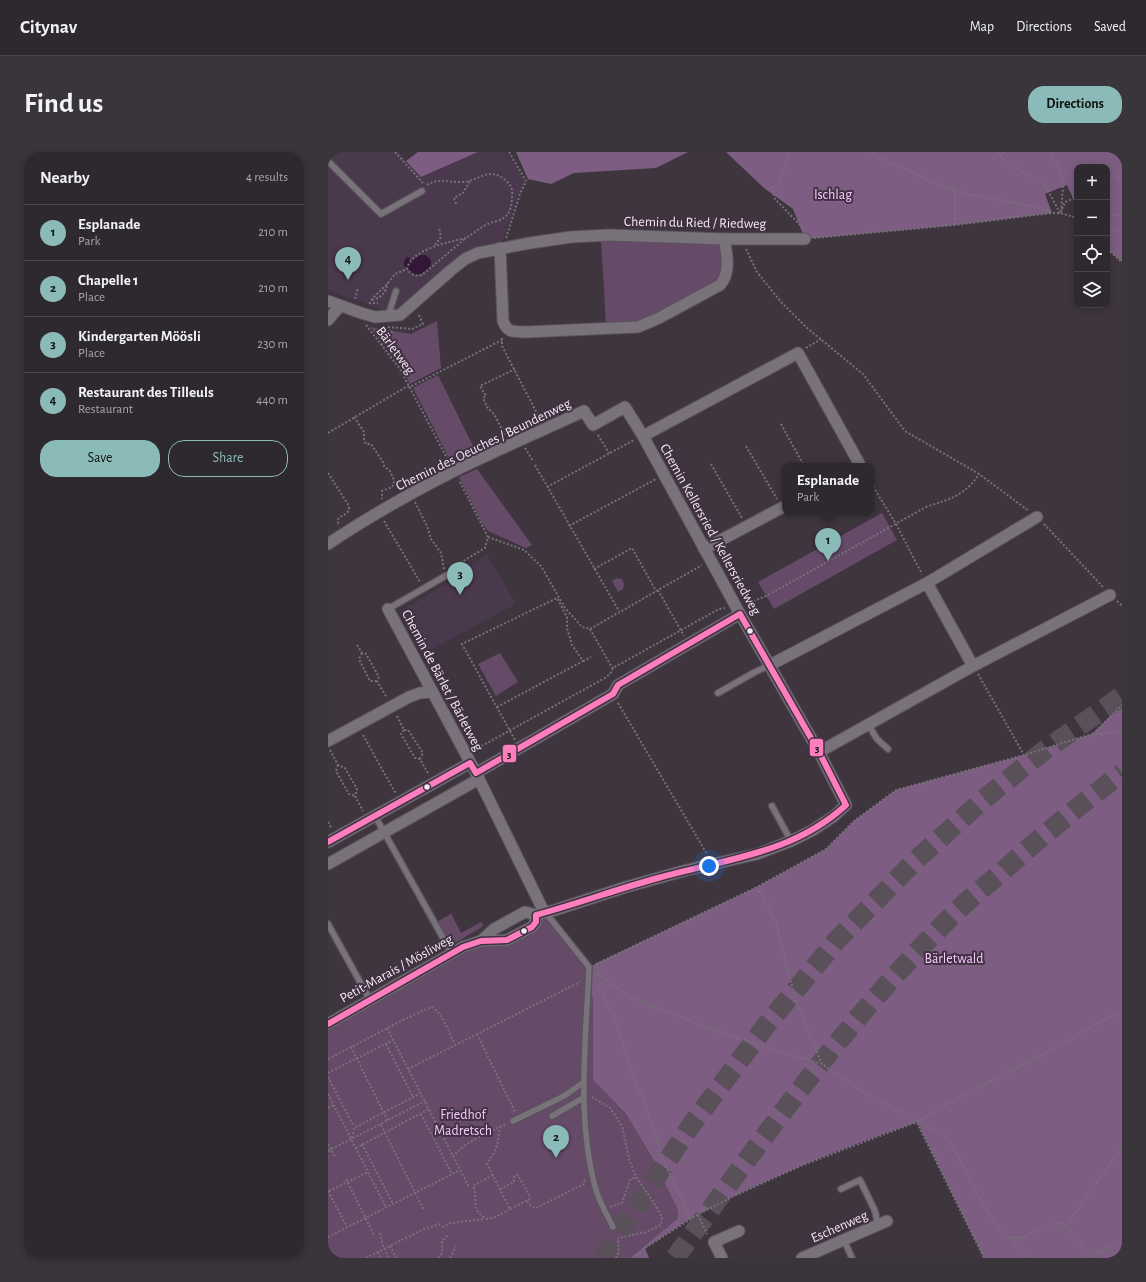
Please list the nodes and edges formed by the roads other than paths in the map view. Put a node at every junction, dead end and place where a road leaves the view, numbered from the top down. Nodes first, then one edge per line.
1 (328, 161) edge
2 (422, 191) dead end
3 (724, 239) junction
4 (801, 239) road end
5 (503, 248) junction
6 (396, 291) dead end
7 (328, 301) edge
8 (340, 306) junction
9 (328, 320) edge
10 (386, 321) junction
11 (592, 425) joint
12 (643, 436) junction
13 (859, 463) edge
14 (782, 507) edge
15 (1037, 517) road end
16 (328, 544) edge
17 (704, 549) junction
18 (446, 573) road end
19 (927, 583) junction
20 (1110, 595) road end
21 (388, 609) joint
22 (740, 614) junction
23 (770, 665) junction
24 (973, 666) junction
25 (431, 692) junction
26 (718, 693) dead end
27 (868, 724) junction
28 (328, 741) edge
29 (888, 749) dead end
30 (819, 752) junction
31 (470, 763) junction
32 (478, 776) junction
33 (772, 806) dead end
34 (370, 816) junction
35 (384, 832) junction
36 (328, 842) edge
37 (791, 842) junction
38 (328, 864) edge
39 (540, 913) junction
40 (328, 924) edge
41 (481, 941) junction
42 (452, 954) junction
43 (370, 1000) junction
44 (328, 1023) edge
45 (584, 1082) junction
46 (584, 1098) junction
47 (552, 1116) dead end
48 (512, 1121) road end
49 (841, 1189) dead end
50 (883, 1223) joint
51 (613, 1227) road end
52 (739, 1231) dead end
53 (844, 1240) junction
54 (722, 1258) edge
55 (802, 1258) edge
56 (852, 1258) edge

1 - 2 lane
3 - 4 street, Chemin du Ried / Riedweg
3 - 5 street, Chemin du Ried / Riedweg
3 - 5 street
5 - 10 street, Chemin du Ried / Riedweg
6 - 10 lane
7 - 8 street
8 - 9 street
8 - 10 street
11 - 12 street, Chemin Kellersried / Kellersriedweg
11 - 16 street, Chemin des Oeuches / Beundenweg
12 - 13 street
12 - 17 street, Chemin Kellersried / Kellersriedweg
14 - 17 street
15 - 19 street
17 - 22 street, Chemin Kellersried / Kellersriedweg
18 - 21 lane, Chemin de Bärlet / Bärletweg
19 - 23 street
19 - 24 street
20 - 24 street
21 - 25 street, Chemin de Bärlet / Bärletweg
22 - 23 street, Chemin Kellersried / Kellersriedweg
22 - 32 street
23 - 26 lane
23 - 30 street, Chemin Kellersried / Kellersriedweg
24 - 27 street
25 - 28 street
25 - 31 street, Chemin de Bärlet / Bärletweg
27 - 29 lane
27 - 30 street
30 - 37 street, Chemin Kellersried / Kellersriedweg
31 - 32 street, Chemin de Bärlet / Bärletweg
31 - 34 street
32 - 35 street
32 - 39 street, Chemin de Bärlet / Bärletweg
33 - 37 lane
34 - 35 lane
34 - 36 street
35 - 38 street
35 - 42 lane
37 - 39 street
39 - 41 street, Petit-Marais / Mösliweg
39 - 41 street, Petit-Marais / Mösliweg
39 - 45 lane
40 - 43 lane
41 - 42 street, Petit-Marais / Mösliweg
42 - 43 street, Petit-Marais / Mösliweg
43 - 44 street, Petit-Marais / Mösliweg
45 - 46 lane
45 - 48 lane
46 - 47 lane
46 - 51 lane
49 - 50 lane
50 - 53 street, Eschenweg
52 - 54 street
53 - 55 street, Eschenweg
53 - 56 lane

